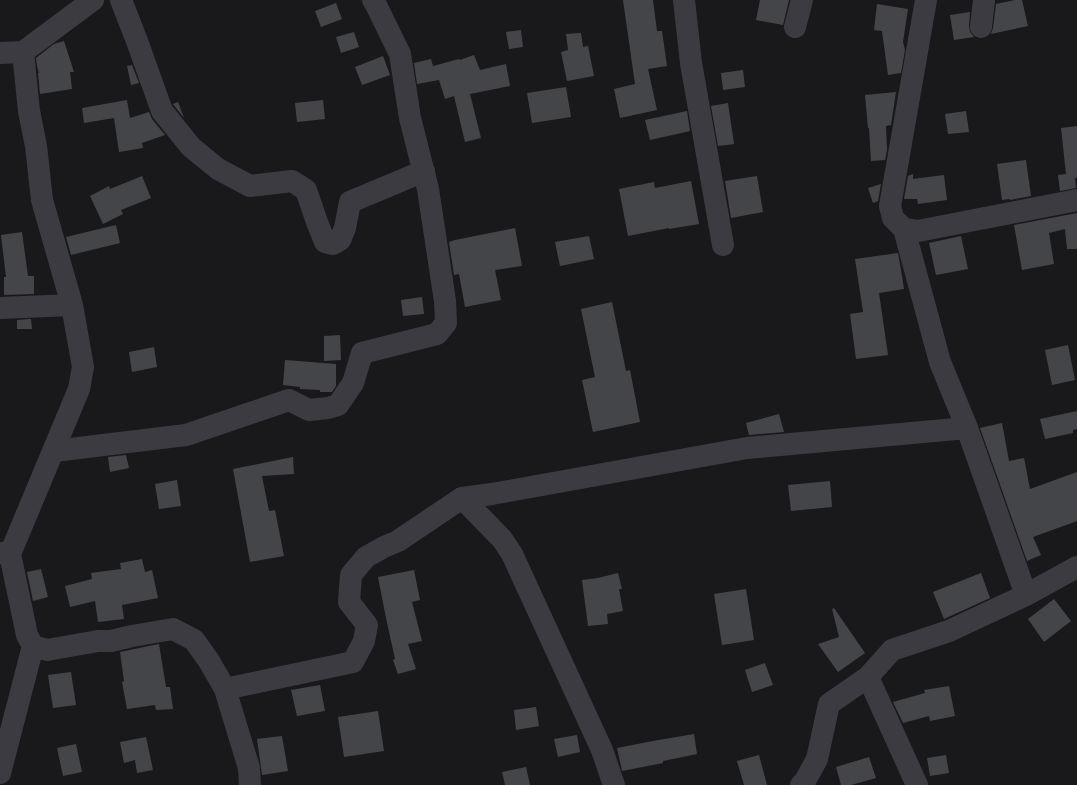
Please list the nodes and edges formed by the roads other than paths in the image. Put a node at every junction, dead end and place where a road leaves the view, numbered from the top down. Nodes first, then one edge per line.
1 (93, 0) edge
2 (122, 0) edge
3 (373, 0) edge
4 (684, 0) edge
5 (802, 0) edge
6 (926, 0) edge
7 (984, 0) edge
8 (795, 27) dead end
9 (981, 27) dead end
10 (23, 52) junction
11 (0, 53) edge
12 (424, 171) junction
13 (1077, 200) edge
14 (904, 229) junction
15 (723, 245) dead end
16 (72, 305) junction
17 (0, 308) edge
18 (967, 428) junction
19 (54, 450) junction
20 (462, 498) junction
21 (5, 554) edge
22 (1077, 567) edge
23 (1026, 595) junction
24 (33, 646) junction
25 (868, 676) junction
26 (225, 689) junction
27 (0, 773) edge
28 (250, 785) edge
29 (614, 785) edge
30 (801, 785) edge
31 (917, 785) edge

1 - 10 street
2 - 12 street
3 - 12 street
4 - 15 street
5 - 8 street
6 - 14 street
7 - 9 street
10 - 11 street
10 - 16 street
12 - 19 street
13 - 14 street
14 - 18 street
16 - 17 street
16 - 19 street
18 - 20 street
18 - 23 street
19 - 21 street
20 - 26 street
20 - 29 street
21 - 24 street
22 - 23 street
23 - 25 street
24 - 26 street
24 - 27 street
25 - 30 street
25 - 31 street
26 - 28 street

